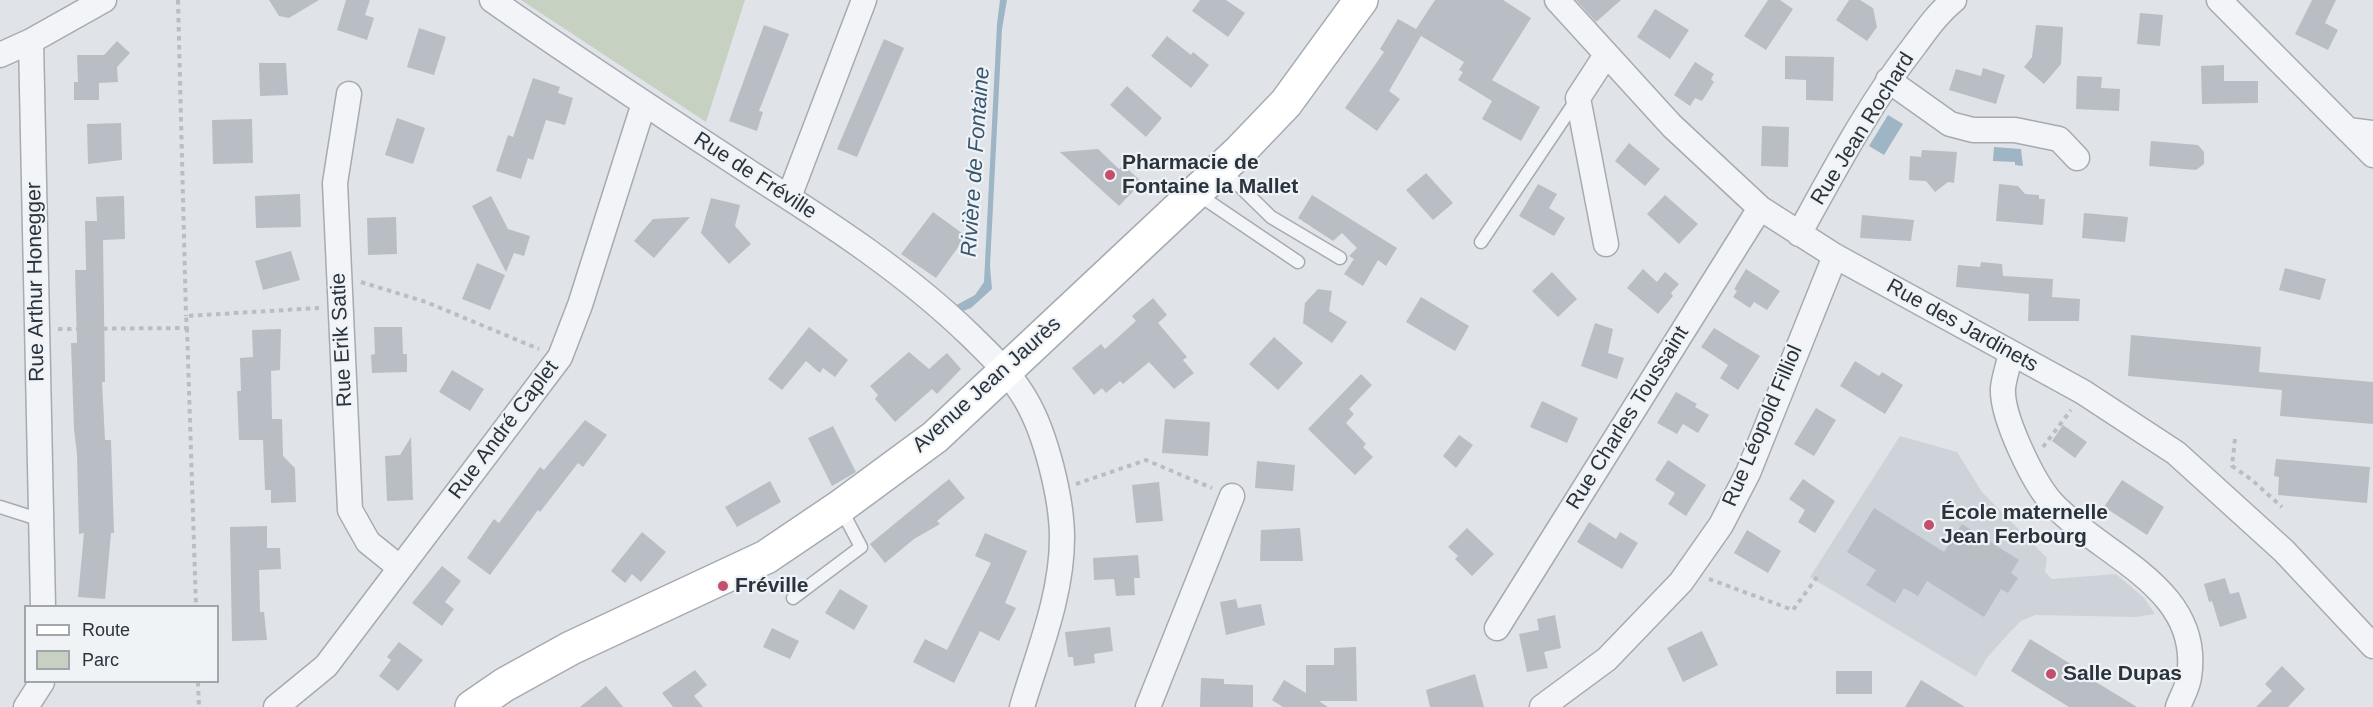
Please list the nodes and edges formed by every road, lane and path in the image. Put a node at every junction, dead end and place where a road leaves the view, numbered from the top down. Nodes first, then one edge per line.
1 (104, 0) edge
2 (178, 0) edge
3 (492, 0) edge
4 (864, 0) edge
5 (1361, 0) edge
6 (1557, 0) edge
7 (2218, 0) edge
8 (1941, 3) edge
9 (31, 41) junction
10 (0, 55) edge
11 (1606, 55) junction
12 (1888, 80) junction
13 (349, 94) dead end
14 (1578, 98) junction
15 (644, 103) junction
16 (2348, 130) junction
17 (2373, 133) edge
18 (2373, 155) edge
19 (2077, 158) dead end
20 (1221, 168) junction
21 (1195, 193) junction
22 (789, 197) junction
23 (1760, 208) junction
24 (1799, 234) junction
25 (1481, 242) dead end
26 (1606, 244) dead end
27 (1835, 256) junction
28 (1340, 258) dead end
29 (1298, 262) dead end
30 (339, 275) junction
31 (341, 307) junction
32 (186, 316) junction
33 (187, 328) junction
34 (36, 329) junction
35 (2011, 353) junction
36 (560, 357) junction
37 (1005, 369) junction
38 (2235, 439) dead end
39 (1055, 491) junction
40 (1232, 496) joint
41 (0, 507) edge
42 (840, 507) junction
43 (2282, 507) dead end
44 (41, 520) junction
45 (399, 567) junction
46 (1688, 571) junction
47 (1820, 573) dead end
48 (793, 598) dead end
49 (43, 605) edge
50 (196, 605) edge
51 (1497, 628) dead end
52 (2373, 646) edge
53 (41, 683) edge
54 (198, 683) edge
55 (26, 707) edge
56 (199, 707) edge
57 (276, 707) edge
58 (472, 707) edge
59 (1022, 707) edge
60 (1148, 707) edge
61 (1542, 707) edge
62 (2178, 707) edge

1 - 9 street
2 - 32 path
3 - 15 street, Rue de Fréville
4 - 22 street
5 - 20 street, Avenue Jean Jaurès
6 - 11 street, Rue des Jardinets
7 - 16 street
8 - 12 street, Rue Jean Rochard
9 - 10 street
9 - 34 street, Rue Arthur Honegger
11 - 14 street
11 - 23 street, Rue des Jardinets
12 - 19 street
12 - 24 street, Rue Jean Rochard
13 - 30 street, Rue Erik Satie
14 - 25 lane
14 - 26 street
15 - 22 street, Rue de Fréville
15 - 36 street, Rue André Caplet
16 - 17 street
16 - 18 street
20 - 21 street, Avenue Jean Jaurès
20 - 28 lane
21 - 29 lane
21 - 37 street, Avenue Jean Jaurès
22 - 37 street, Rue de Fréville
23 - 24 street, Rue des Jardinets
23 - 51 street, Rue Charles Toussaint
24 - 27 street, Rue des Jardinets
27 - 35 street, Rue des Jardinets
27 - 46 street, Rue Léopold Filliol
30 - 31 street, Rue Erik Satie
30 - 36 path
31 - 32 path
31 - 45 street, Rue Erik Satie
32 - 33 path
33 - 34 path
33 - 50 path
34 - 44 street, Rue Arthur Honegger
35 - 52 street, Rue des Jardinets
35 - 62 street
36 - 45 street, Rue André Caplet
37 - 39 street, Rue de Fréville
37 - 42 street, Avenue Jean Jaurès
38 - 43 path
39 - 40 path
39 - 59 street, Rue de Fréville
40 - 60 street
41 - 44 lane
42 - 48 lane
42 - 58 street, Avenue Jean Jaurès
44 - 49 street, Rue Arthur Honegger
45 - 57 street, Rue André Caplet
46 - 47 path
46 - 61 street, Rue Léopold Filliol
53 - 55 street
54 - 56 path

